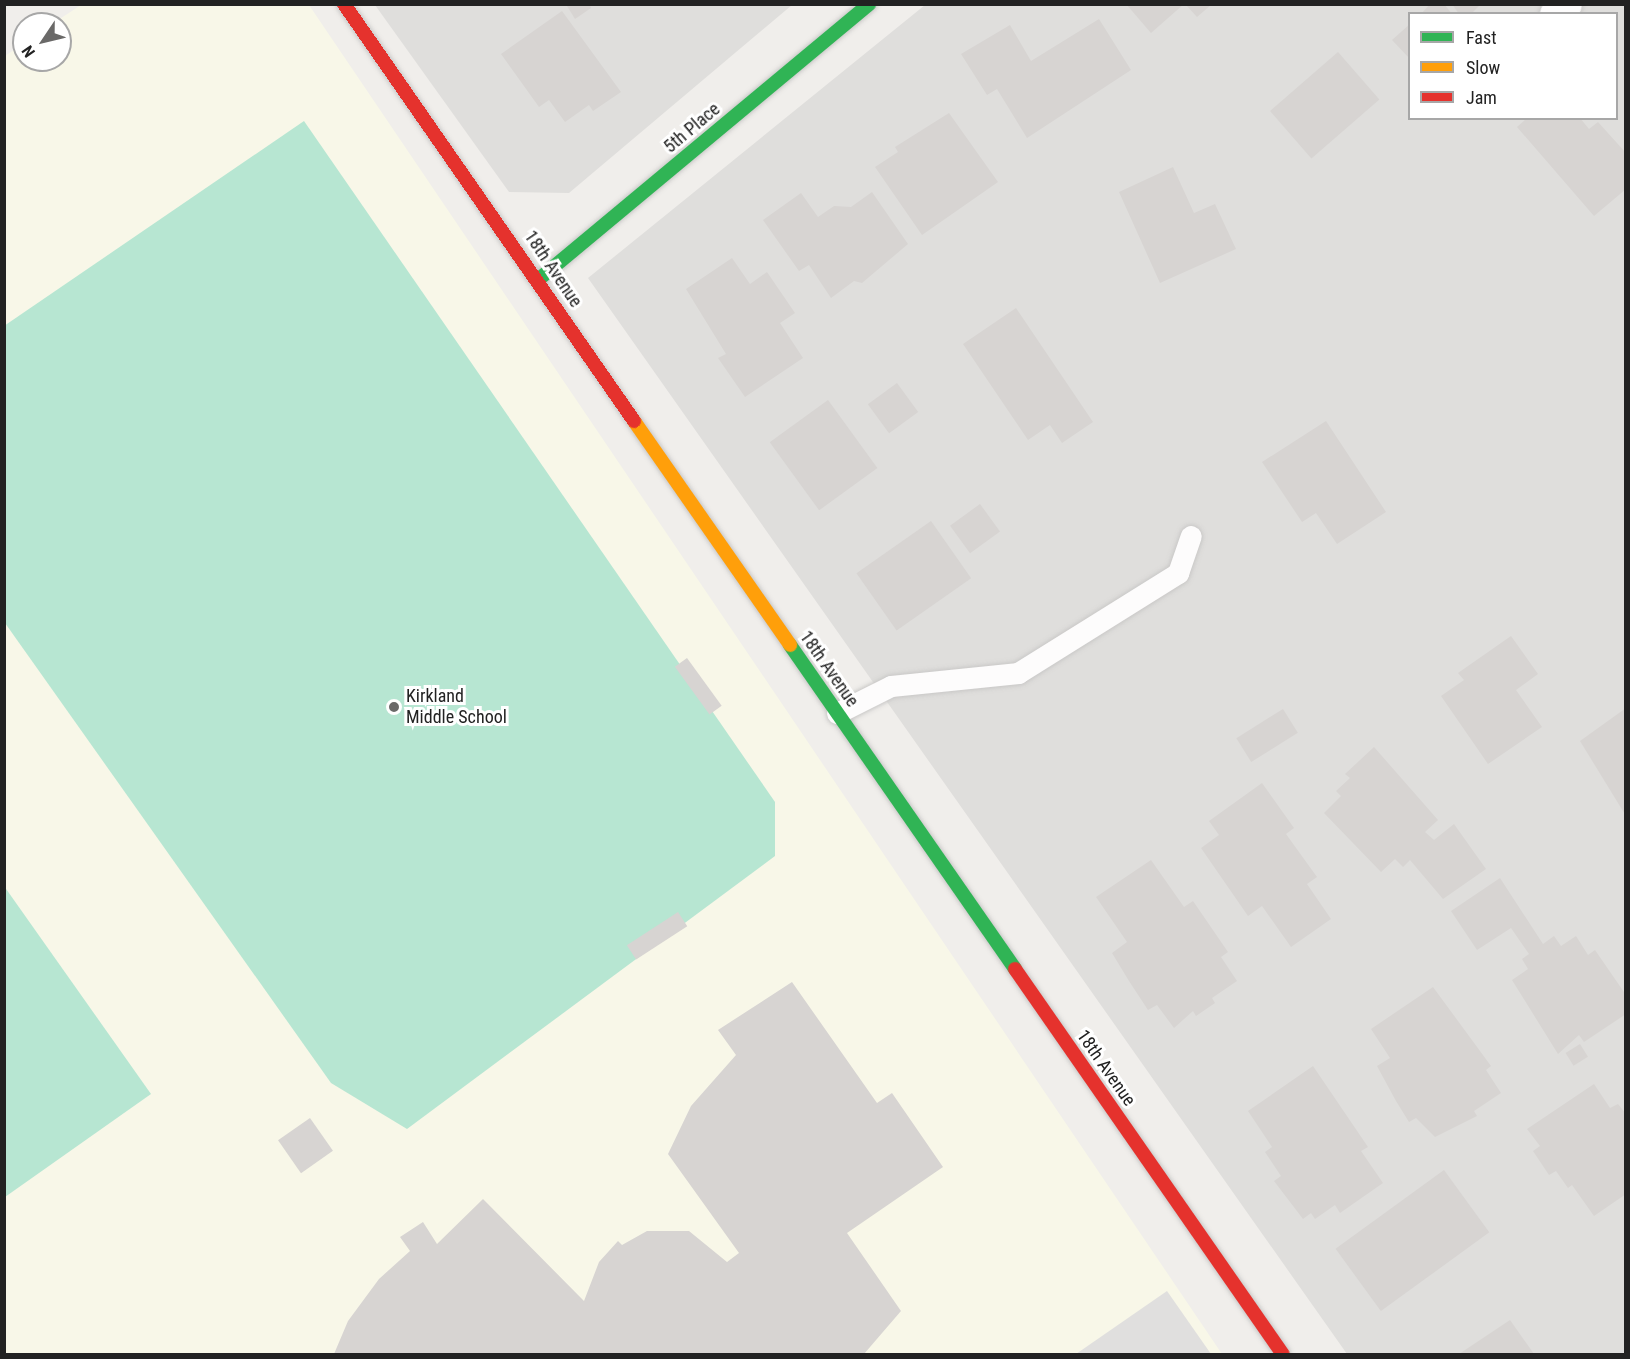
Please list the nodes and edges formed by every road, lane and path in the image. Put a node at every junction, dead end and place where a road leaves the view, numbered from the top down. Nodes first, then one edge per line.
1 (344, 4) edge
2 (868, 4) edge
3 (538, 280) junction
4 (1191, 536) dead end
5 (837, 713) junction
6 (1283, 1354) edge

1 - 3 street, 18th Avenue
2 - 3 street, 5th Place
3 - 5 street, 18th Avenue
4 - 5 lane
5 - 6 street, 18th Avenue

